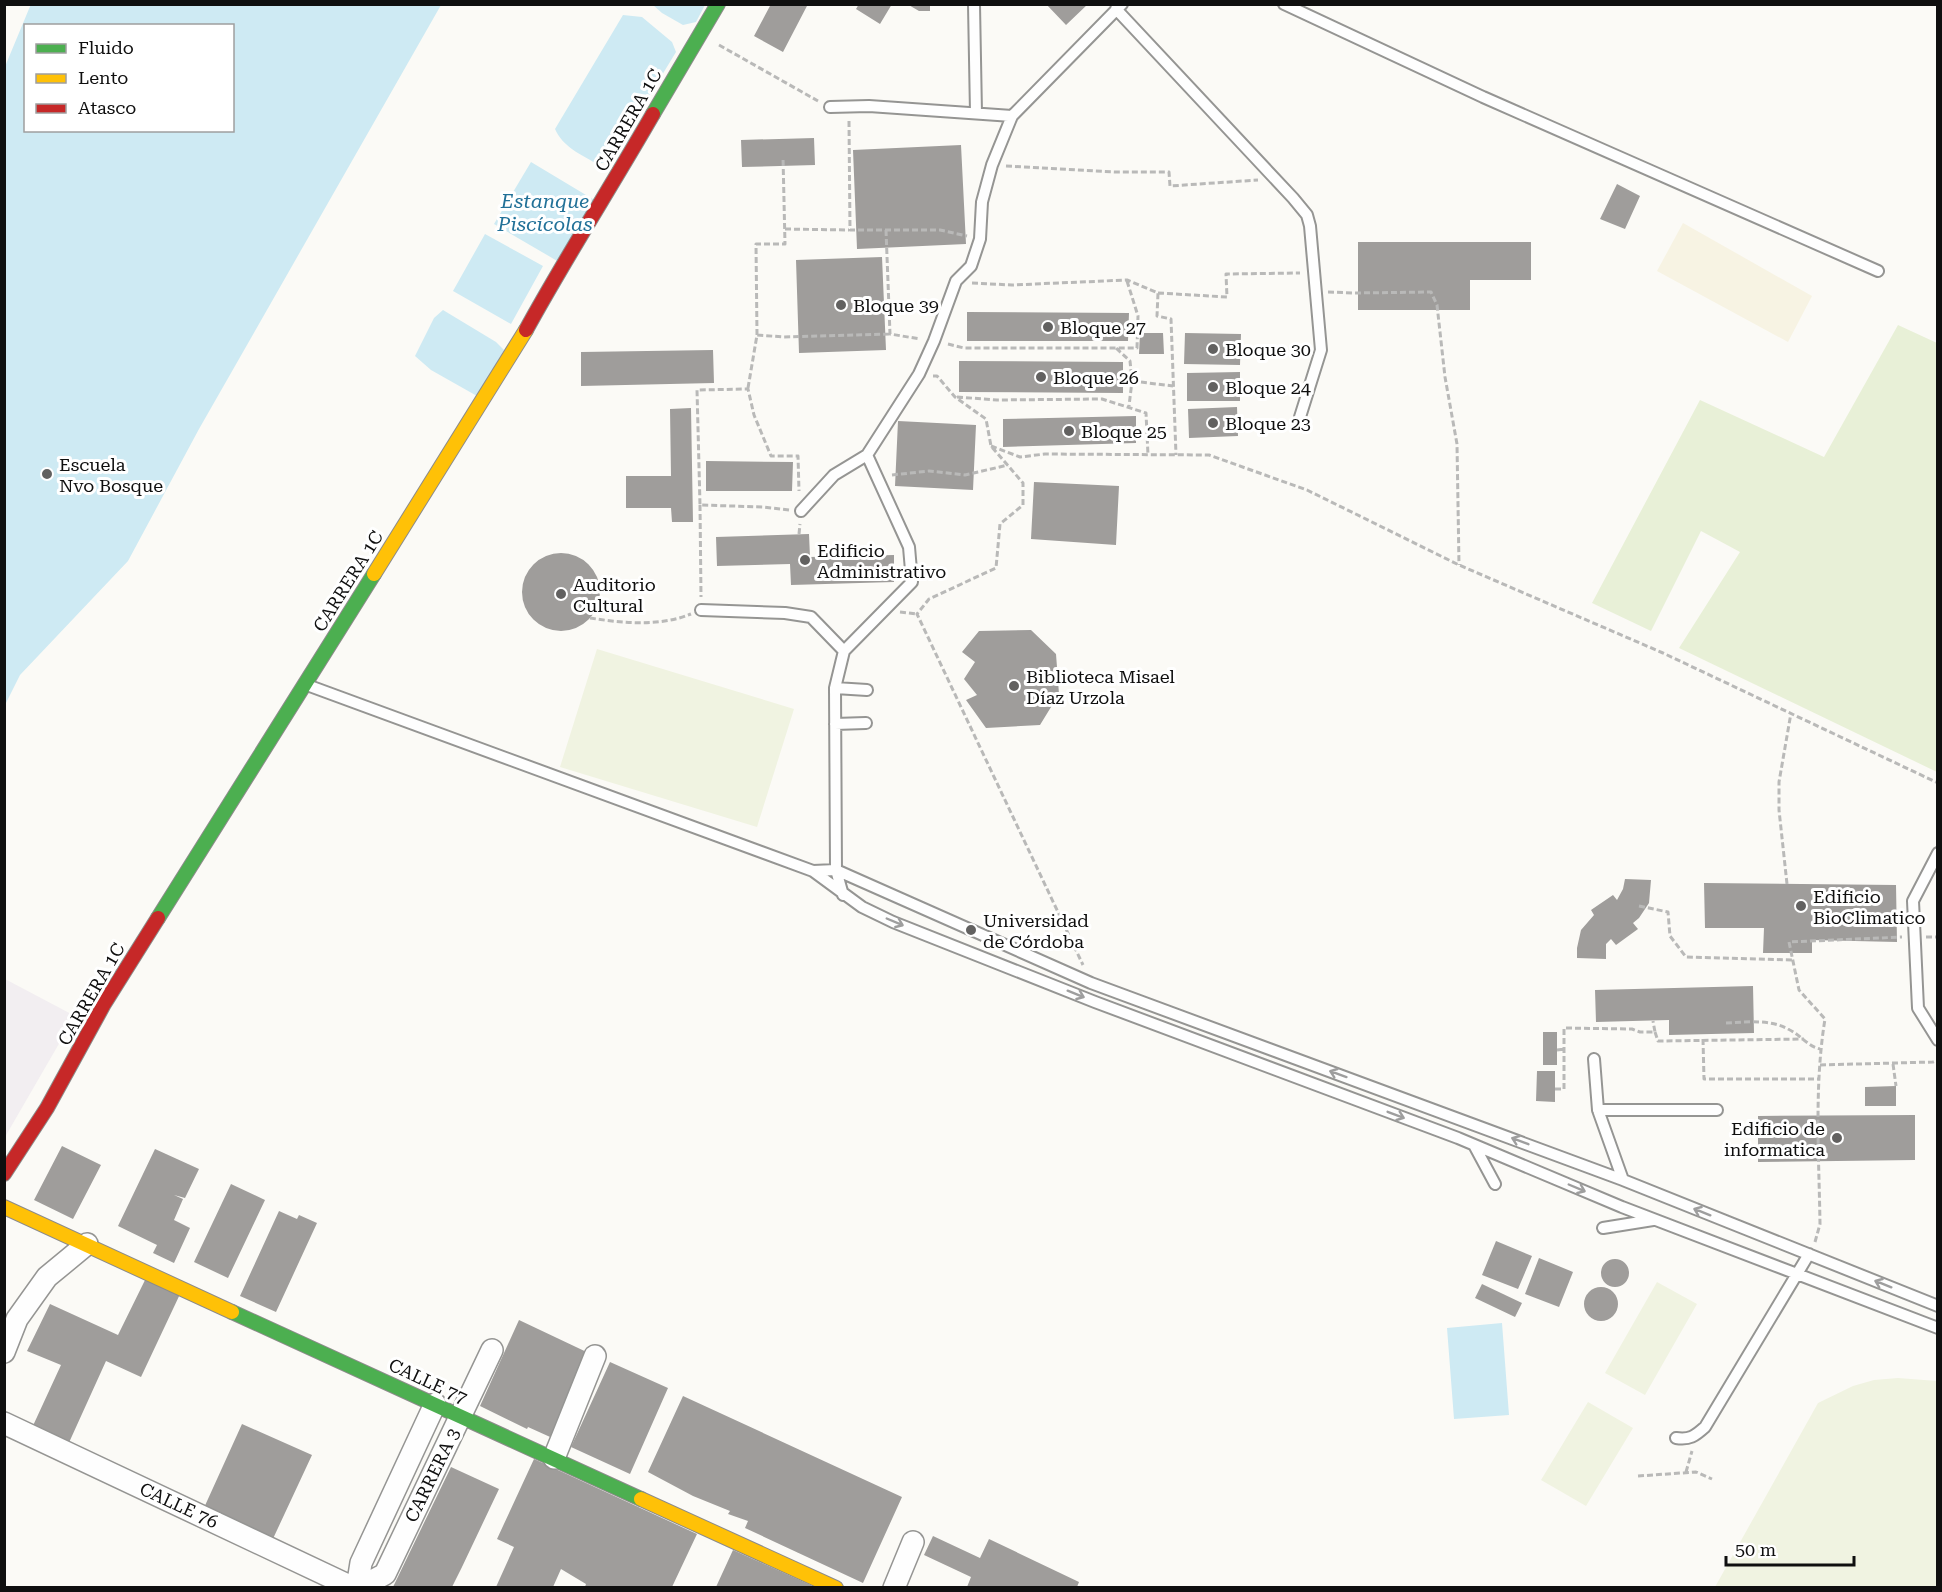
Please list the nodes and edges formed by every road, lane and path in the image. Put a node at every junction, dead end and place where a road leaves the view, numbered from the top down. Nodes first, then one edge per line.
1 (718, 4) edge
2 (1284, 4) edge
3 (974, 5) edge
4 (1119, 7) edge
5 (700, 34) junction
6 (830, 107) joint
7 (849, 107) junction
8 (976, 113) junction
9 (1012, 116) junction
10 (783, 158) dead end
11 (992, 165) junction
12 (1275, 179) junction
13 (785, 229) junction
14 (850, 230) junction
15 (886, 230) junction
16 (980, 239) junction
17 (1878, 271) dead end
18 (1314, 273) junction
19 (1126, 280) junction
20 (956, 281) junction
21 (1316, 291) junction
22 (1158, 294) junction
23 (890, 334) junction
24 (757, 335) junction
25 (934, 341) junction
26 (1116, 348) junction
27 (919, 374) junction
28 (1132, 381) junction
29 (1173, 386) junction
30 (748, 389) junction
31 (956, 397) junction
32 (1129, 406) junction
33 (1300, 417) dead end
34 (991, 446) junction
35 (867, 455) junction
36 (1148, 455) junction
37 (1176, 455) junction
38 (1008, 465) junction
39 (878, 477) junction
40 (815, 495) junction
41 (700, 506) junction
42 (801, 511) joint
43 (1459, 565) junction
44 (701, 610) junction
45 (590, 618) dead end
46 (844, 651) junction
47 (304, 684) junction
48 (835, 688) junction
49 (867, 690) dead end
50 (1791, 713) junction
51 (866, 723) dead end
52 (835, 724) junction
53 (1938, 783) edge
54 (1938, 853) edge
55 (836, 870) junction
56 (813, 871) junction
57 (1787, 884) dead end
58 (843, 895) junction
59 (1638, 906) dead end
60 (1915, 937) junction
61 (1792, 960) junction
62 (1091, 983) junction
63 (1653, 1021) dead end
64 (1726, 1023) dead end
65 (1655, 1032) junction
66 (1703, 1039) junction
67 (1804, 1039) junction
68 (1938, 1040) edge
69 (1565, 1049) junction
70 (1820, 1049) junction
71 (1557, 1050) dead end
72 (1277, 1051) junction
73 (1594, 1059) dead end
74 (1938, 1060) edge
75 (1893, 1064) junction
76 (1820, 1065) junction
77 (1273, 1067) junction
78 (1820, 1079) junction
79 (1896, 1086) dead end
80 (1555, 1089) dead end
81 (1598, 1110) junction
82 (1717, 1110) dead end
83 (1464, 1120) junction
84 (1458, 1138) junction
85 (1474, 1145) junction
86 (4, 1174) edge
87 (1623, 1180) junction
88 (1495, 1185) dead end
89 (4, 1207) edge
90 (1655, 1219) junction
91 (1603, 1228) dead end
92 (87, 1244) junction
93 (1809, 1254) junction
94 (1797, 1273) junction
95 (1938, 1306) edge
96 (1938, 1328) edge
97 (492, 1350) dead end
98 (4, 1352) edge
99 (595, 1356) dead end
100 (435, 1404) junction
101 (461, 1416) junction
102 (4, 1423) edge
103 (1695, 1436) junction
104 (1676, 1438) dead end
105 (554, 1458) junction
106 (1686, 1472) junction
107 (1638, 1476) dead end
108 (1712, 1479) dead end
109 (914, 1542) dead end
110 (356, 1587) edge
111 (836, 1587) edge
112 (894, 1587) edge

1 - 5 street, CARRERA 1C
2 - 17 lane
3 - 8 lane
4 - 9 lane
4 - 12 lane
5 - 6 path
5 - 47 street, CARRERA 1C
6 - 7 lane
7 - 8 lane
7 - 14 path
8 - 9 lane
9 - 11 lane
10 - 13 path
11 - 12 path
11 - 16 lane
12 - 18 lane
13 - 14 path
13 - 24 path
14 - 15 path
15 - 16 path
15 - 23 path
16 - 20 lane
18 - 21 lane
18 - 22 path
19 - 20 path
19 - 22 path
19 - 26 path
20 - 25 lane
21 - 33 lane
21 - 43 path
22 - 29 path
23 - 24 path
23 - 25 path
24 - 30 path
25 - 26 path
25 - 27 lane
26 - 28 path
27 - 31 path
27 - 35 lane
28 - 29 path
28 - 32 path
29 - 37 path
30 - 40 path
30 - 41 path
31 - 32 path
31 - 34 path
32 - 36 path
34 - 36 path
34 - 38 path
35 - 39 lane
35 - 40 lane
36 - 37 path
37 - 43 path
38 - 39 path
38 - 62 path
39 - 46 lane
40 - 42 lane
41 - 42 path
41 - 44 path
43 - 50 path
44 - 45 path
44 - 46 lane
46 - 48 lane
47 - 56 lane
47 - 86 street, CARRERA 1C
48 - 49 lane
48 - 52 lane
50 - 53 path
50 - 57 path
51 - 52 lane
52 - 55 lane
54 - 60 lane
55 - 56 lane
55 - 58 lane
55 - 62 lane
56 - 58 lane
58 -> 77 lane
59 - 61 path
60 - 61 path
60 - 68 lane
61 - 70 path
62 - 72 lane
63 - 65 path
64 - 67 path
65 - 66 path
65 - 69 path
66 - 67 path
66 - 78 path
67 - 70 path
69 - 71 path
69 - 80 path
70 - 76 path
72 - 77 lane
83 -> 72 lane
73 - 81 lane
74 - 75 path
75 - 76 path
75 - 79 path
76 - 78 path
77 -> 84 lane
78 - 93 path
81 - 82 lane
81 - 87 lane
83 - 84 lane
87 -> 83 lane
84 - 85 lane
85 - 88 lane
85 -> 90 lane
93 -> 87 lane
89 - 92 street, CALLE 77
90 - 91 lane
90 - 94 lane
92 - 98 street
92 - 100 street, CALLE 77
93 - 94 lane
95 -> 93 lane
94 - 96 lane
94 - 103 lane
97 - 101 street, CARRERA 3
99 - 105 street
100 - 101 street, CALLE 77
100 - 110 street, CARRERA 3
101 - 105 street, CALLE 77
101 - 110 street, CARRERA 3
102 - 110 street, CALLE 76
103 - 104 lane
103 - 106 path
105 - 111 street, CALLE 77
106 - 107 path
106 - 108 path
109 - 112 street

